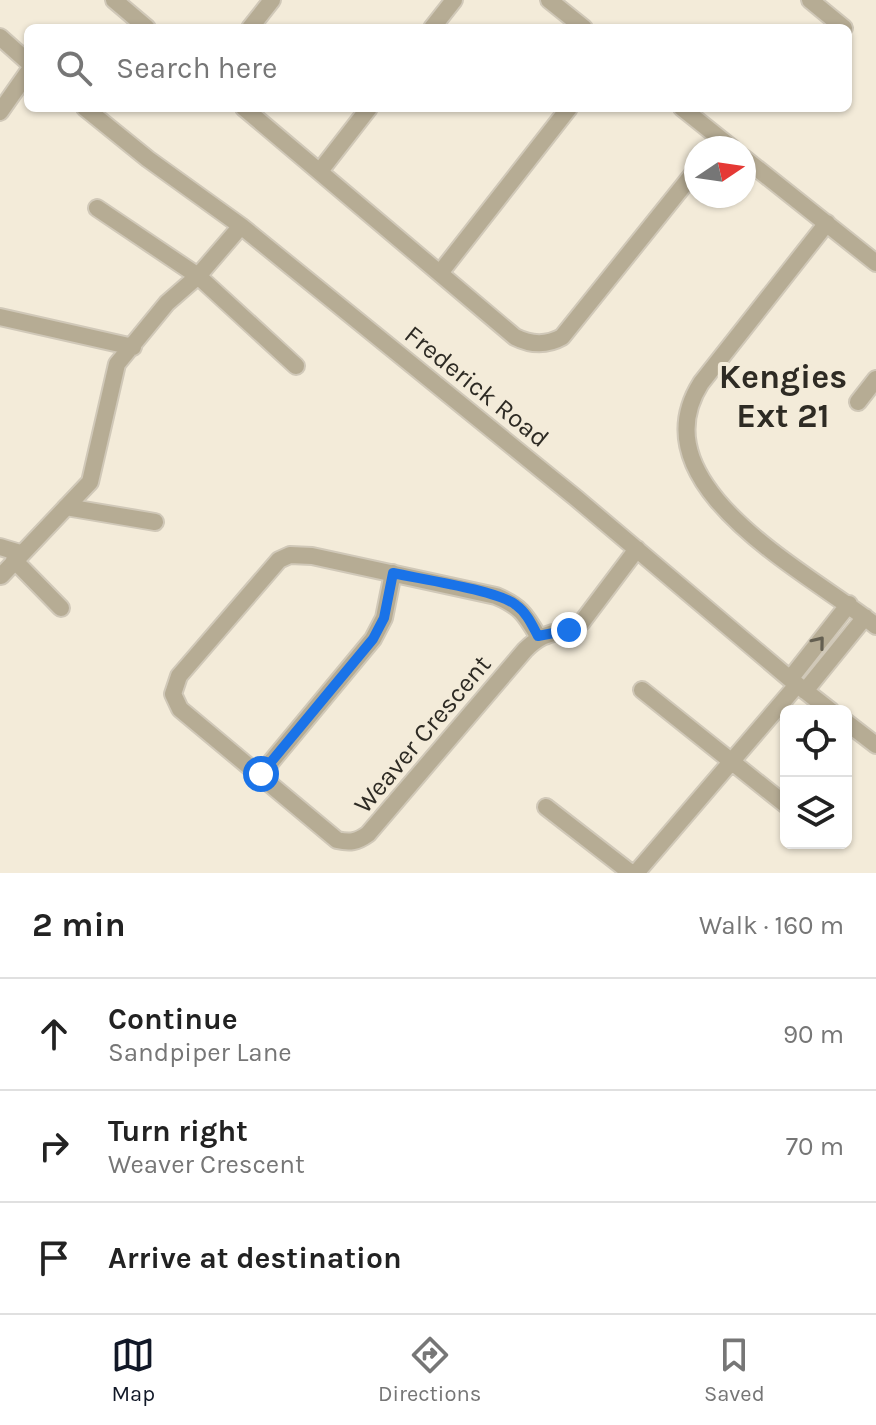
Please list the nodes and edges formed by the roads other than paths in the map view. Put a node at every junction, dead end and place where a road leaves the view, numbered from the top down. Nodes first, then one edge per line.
1 (114, 0) edge
2 (272, 0) edge
3 (454, 0) edge
4 (549, 0) edge
5 (810, 0) edge
6 (142, 24) edge
7 (253, 24) edge
8 (435, 24) edge
9 (579, 24) edge
10 (839, 24) edge
11 (0, 37) edge
12 (24, 58) edge
13 (24, 78) edge
14 (0, 112) edge
15 (90, 112) edge
16 (249, 112) edge
17 (366, 112) edge
18 (566, 112) edge
19 (686, 112) edge
20 (712, 136) edge
21 (756, 167) edge
22 (320, 171) junction
23 (684, 185) edge
24 (97, 208) dead end
25 (827, 223) junction
26 (241, 226) junction
27 (876, 263) edge
28 (440, 273) junction
29 (198, 276) junction
30 (0, 317) edge
31 (133, 347) junction
32 (296, 366) dead end
33 (876, 379) edge
34 (858, 402) dead end
35 (66, 507) junction
36 (155, 522) dead end
37 (0, 547) edge
38 (637, 549) junction
39 (17, 557) junction
40 (393, 573) junction
41 (1, 576) edge
42 (849, 604) junction
43 (61, 608) dead end
44 (870, 621) edge
45 (538, 636) junction
46 (797, 685) junction
47 (642, 690) dead end
48 (823, 705) edge
49 (852, 727) edge
50 (876, 745) edge
51 (732, 761) junction
52 (261, 774) junction
53 (780, 800) edge
54 (546, 807) dead end
55 (634, 873) edge

1 - 6 street
2 - 7 street
3 - 8 street
4 - 9 street
5 - 10 street
11 - 12 street
13 - 14 street
15 - 26 street, Frederick Road
16 - 22 street
17 - 22 street
18 - 28 street
19 - 20 street
21 - 25 street
22 - 28 street
23 - 28 street
24 - 29 street
25 - 27 street
25 - 42 street
26 - 29 street
26 - 38 street, Frederick Road
29 - 31 street
29 - 32 street
30 - 31 street
31 - 35 street
33 - 34 street
35 - 36 street
35 - 39 street
37 - 39 street
38 - 45 street
38 - 46 street, Frederick Road
39 - 41 street
39 - 43 street
40 - 45 street, Weaver Crescent
40 - 52 street
40 - 52 street, Weaver Crescent
42 - 44 street
46 -> 42 street
44 - 46 street
45 - 52 street, Weaver Crescent
46 - 48 street, Frederick Road
46 - 51 street
47 - 51 street
49 - 50 street
51 - 53 street
51 - 55 street
54 - 55 street

